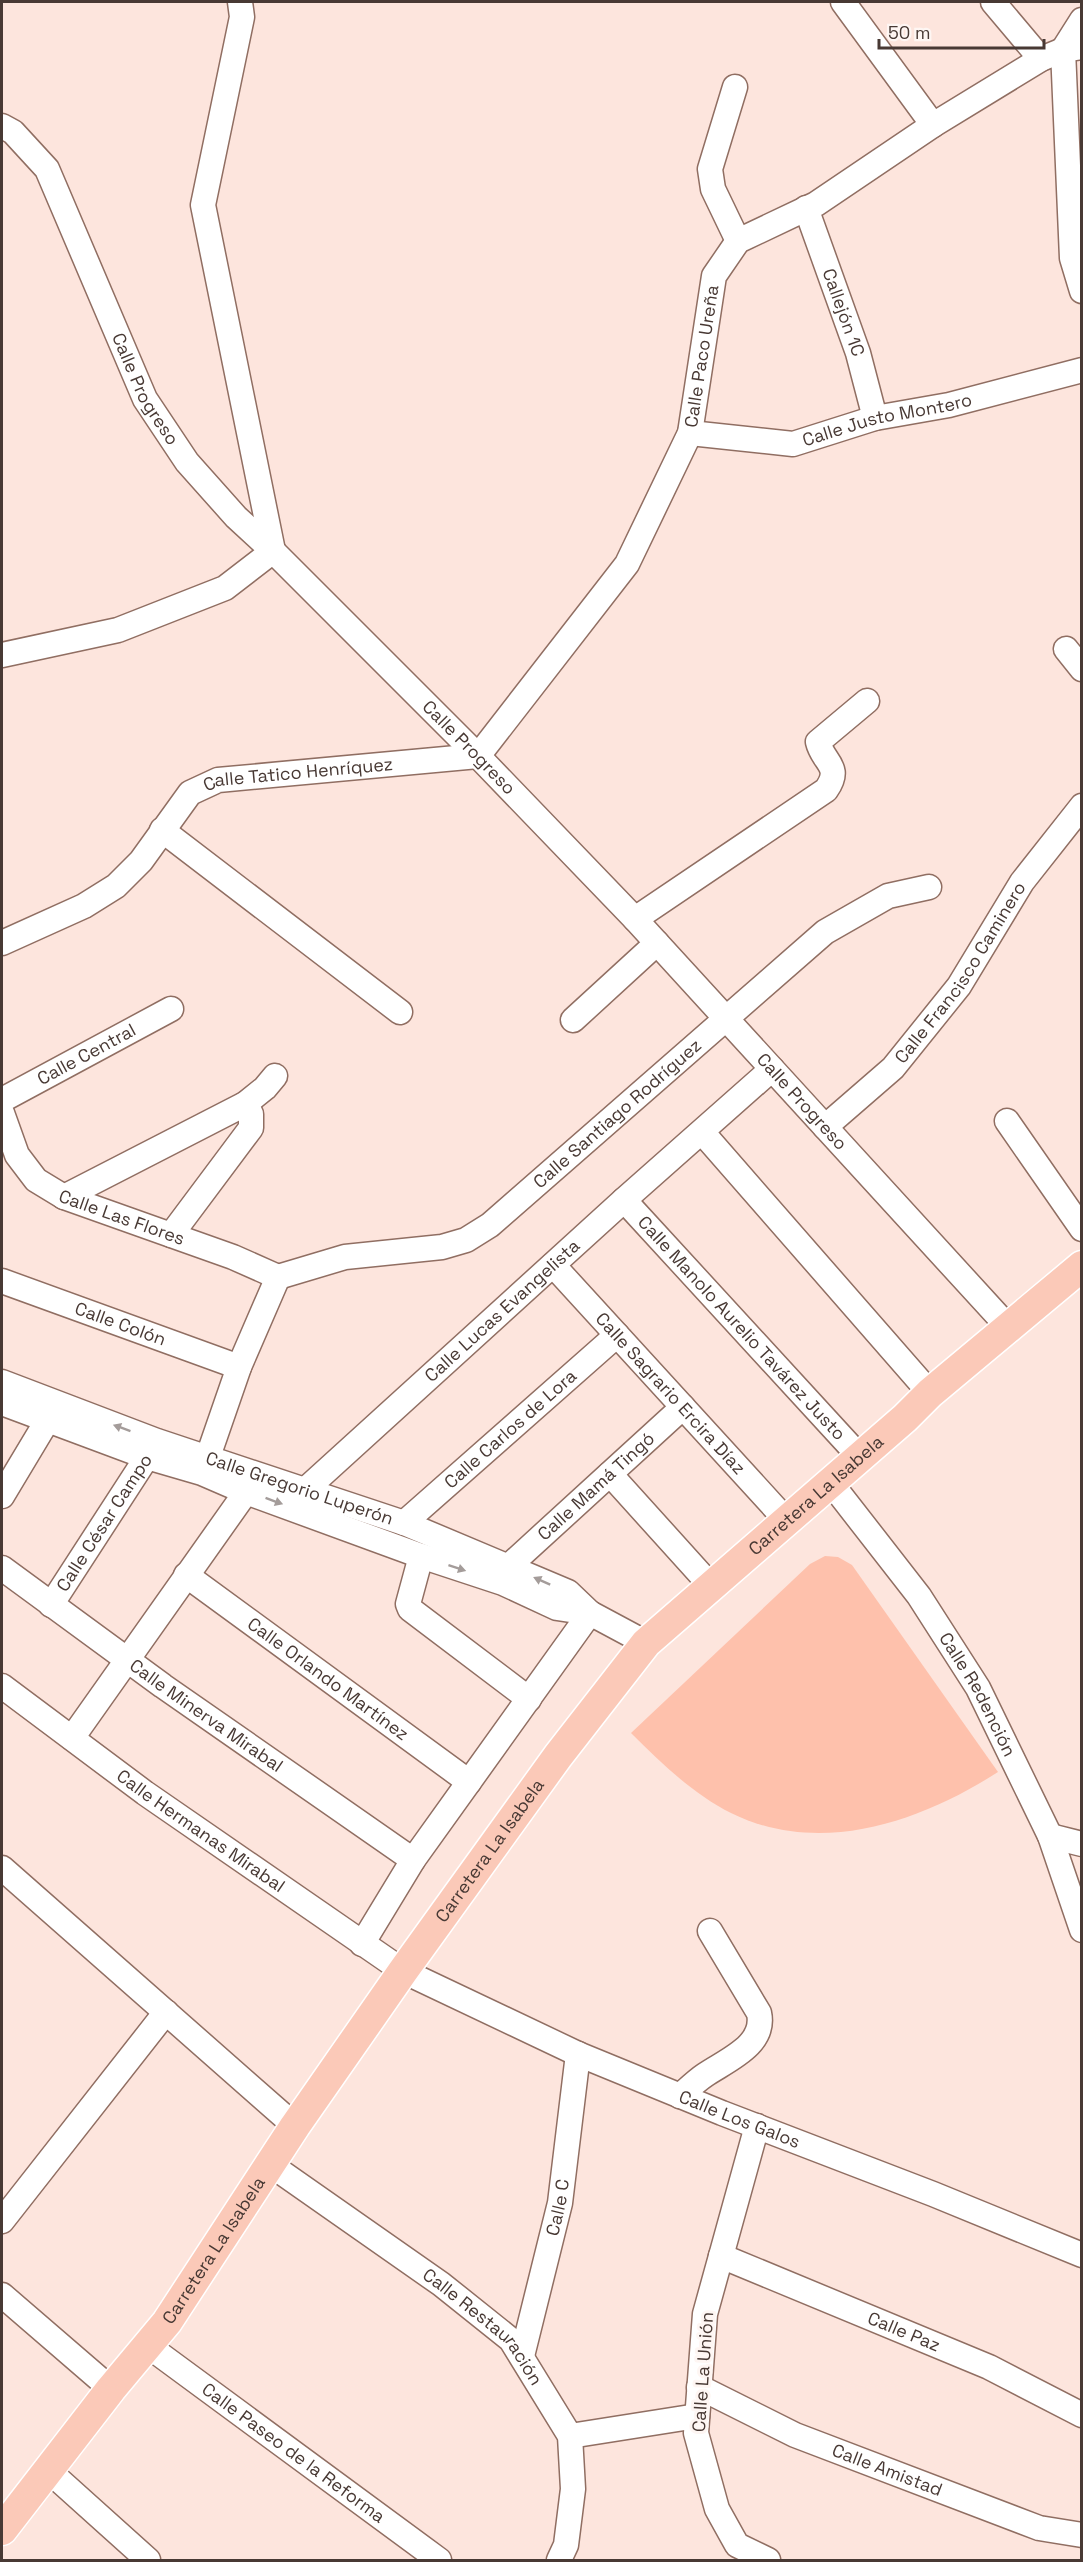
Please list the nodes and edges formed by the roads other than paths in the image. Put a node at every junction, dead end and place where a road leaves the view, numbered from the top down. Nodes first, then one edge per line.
1 (240, 2) edge
2 (843, 2) edge
3 (993, 2) edge
4 (1082, 20) edge
5 (1072, 48) edge
6 (1041, 59) junction
7 (735, 87) dead end
8 (933, 125) junction
9 (2, 126) edge
10 (806, 208) junction
11 (738, 241) junction
12 (1082, 291) edge
13 (1082, 370) edge
14 (875, 418) junction
15 (690, 434) junction
16 (273, 550) junction
17 (1066, 649) dead end
18 (2, 655) edge
19 (1082, 669) edge
20 (867, 702) dead end
21 (478, 756) junction
22 (1082, 806) edge
23 (162, 830) junction
24 (929, 886) dead end
25 (635, 919) junction
26 (2, 943) edge
27 (657, 943) junction
28 (171, 1009) dead end
29 (400, 1012) dead end
30 (726, 1019) junction
31 (573, 1020) dead end
32 (772, 1069) junction
33 (275, 1076) dead end
34 (2, 1100) edge
35 (245, 1104) junction
36 (2, 1113) edge
37 (1007, 1121) dead end
38 (825, 1127) junction
39 (702, 1132) junction
40 (64, 1197) junction
41 (624, 1200) junction
42 (1082, 1229) edge
43 (171, 1235) junction
44 (553, 1264) junction
45 (1082, 1266) edge
46 (278, 1277) junction
47 (2, 1281) edge
48 (1008, 1328) junction
49 (617, 1335) junction
50 (239, 1367) junction
51 (2, 1382) edge
52 (930, 1393) junction
53 (2, 1403) edge
54 (683, 1407) junction
55 (50, 1412) junction
56 (152, 1449) junction
57 (860, 1457) junction
58 (205, 1465) junction
59 (610, 1474) junction
60 (831, 1483) junction
61 (246, 1491) junction
62 (304, 1491) junction
63 (2, 1496) edge
64 (788, 1521) junction
65 (404, 1523) junction
66 (421, 1556) junction
67 (509, 1566) junction
68 (2, 1569) edge
69 (186, 1575) junction
70 (712, 1587) junction
71 (51, 1605) junction
72 (590, 1613) junction
73 (645, 1643) junction
74 (126, 1660) junction
75 (2, 1686) edge
76 (529, 1699) junction
77 (72, 1738) junction
78 (469, 1782) junction
79 (1050, 1836) junction
80 (1082, 1844) edge
81 (413, 1860) junction
82 (2, 1868) edge
83 (1082, 1930) edge
84 (710, 1931) dead end
85 (362, 1944) junction
86 (403, 1971) junction
87 (166, 2012) junction
88 (578, 2054) junction
89 (680, 2096) junction
90 (295, 2126) junction
91 (757, 2126) junction
92 (271, 2165) junction
93 (2, 2221) edge
94 (1082, 2255) edge
95 (722, 2256) junction
96 (2, 2295) edge
97 (147, 2345) junction
98 (522, 2356) junction
99 (699, 2387) junction
100 (111, 2389) junction
101 (1082, 2415) edge
102 (697, 2416) junction
103 (570, 2436) junction
104 (49, 2471) junction
105 (2, 2530) edge
106 (1082, 2535) edge
107 (148, 2560) edge
108 (439, 2560) edge
109 (559, 2560) edge
110 (768, 2560) edge

1 - 16 street
2 - 8 street
3 - 6 street
4 - 5 street
5 - 6 street, Calle Paco Ureña
5 - 12 street
6 - 8 street, Calle Paco Ureña
7 - 11 street
8 - 10 street, Calle Paco Ureña
9 - 16 street, Calle Progreso
10 - 11 street, Calle Paco Ureña
10 - 14 street, Callejón 1C
11 - 15 street, Calle Paco Ureña
13 - 14 street, Calle Justo Montero
14 - 15 street, Calle Justo Montero
15 - 21 street, Calle Paco Ureña
16 - 18 street
16 - 21 street, Calle Progreso
17 - 19 street
20 - 25 street
21 - 23 street, Calle Tatico Henríquez
21 - 25 street, Calle Progreso
22 - 38 street, Calle Francisco Caminero
23 - 26 street, Calle Tatico Henríquez
23 - 29 street
24 - 30 street, Calle Santiago Rodríguez
25 - 27 street, Calle Progreso
27 - 30 street, Calle Progreso
27 - 31 street
28 - 34 street, Calle Central
30 - 32 street, Calle Progreso
30 - 46 street, Calle Santiago Rodríguez
32 - 38 street, Calle Progreso
32 - 39 street, Calle Lucas Evangelista
33 - 35 street
35 - 40 street
35 - 43 street
36 - 40 street, Calle Las Flores
37 - 42 street
38 - 48 street, Calle Progreso
39 - 41 street, Calle Lucas Evangelista
39 - 52 street
40 - 43 street, Calle Las Flores
41 - 44 street, Calle Lucas Evangelista
41 - 57 street, Calle Manolo Aurelio Tavárez Justo
43 - 46 street, Calle Las Flores
44 - 49 street, Calle Sagrario Ercira Díaz
44 - 62 street, Calle Lucas Evangelista
45 - 48 main road, Carretera La Isabela
46 - 50 street
47 - 50 street, Calle Colón
48 - 52 main road, Carretera La Isabela
49 - 54 street, Calle Sagrario Ercira Díaz
49 - 65 street, Calle Carlos de Lora
50 - 58 street
51 - 55 street, Calle Gregorio Luperón
52 - 57 main road, Carretera La Isabela
53 - 55 street, Calle Gregorio Luperón
54 - 59 street, Calle Mamá Tingó
54 - 64 street, Calle Sagrario Ercira Díaz
55 - 56 street, Calle Gregorio Luperón
55 - 63 street
56 - 58 street, Calle Gregorio Luperón
56 - 71 street, Calle César Campo
57 - 60 main road, Carretera La Isabela
58 - 61 street, Calle Gregorio Luperón
58 - 62 street, Calle Gregorio Luperón
59 - 67 street, Calle Mamá Tingó
59 - 70 street
60 - 64 main road, Carretera La Isabela
60 - 79 street, Calle Redención
61 -> 66 street, Calle Gregorio Luperón
61 - 69 street
62 - 65 street, Calle Gregorio Luperón
64 - 70 main road, Carretera La Isabela
65 - 67 street, Calle Gregorio Luperón
66 -> 72 street, Calle Gregorio Luperón
66 - 76 street
72 -> 67 street, Calle Gregorio Luperón
68 - 71 street, Calle Minerva Mirabal
69 - 74 street
69 - 78 street, Calle Orlando Martínez
70 - 73 main road, Carretera La Isabela
71 - 74 street, Calle Minerva Mirabal
72 - 73 street, Calle Gregorio Luperón
72 - 76 street
73 - 86 main road, Carretera La Isabela
74 - 77 street
74 - 81 street, Calle Minerva Mirabal
75 - 77 street, Calle Hermanas Mirabal
76 - 78 street
77 - 85 street, Calle Hermanas Mirabal
78 - 81 street
79 - 80 street
79 - 83 street, Calle Redención
81 - 85 street
82 - 87 street
84 - 89 street
85 - 86 street, Calle Hermanas Mirabal
86 - 88 street, Calle Los Galos
86 - 90 main road, Carretera La Isabela
87 - 90 street
87 - 93 street
88 - 89 street, Calle Los Galos
88 - 98 street, Calle C
89 - 91 street, Calle Los Galos
90 - 92 main road, Carretera La Isabela
91 - 94 street, Calle Los Galos
91 - 95 street, Calle La Unión
92 - 97 main road, Carretera La Isabela
92 - 98 street, Calle Restauración
95 - 99 street, Calle La Unión
95 - 101 street, Calle Paz
96 - 100 street
97 - 100 main road, Carretera La Isabela
97 - 108 street, Calle Paseo de la Reforma
98 - 103 street, Calle Restauración
99 - 102 street, Calle La Unión
99 - 106 street, Calle Amistad
100 - 104 main road, Carretera La Isabela
102 - 103 street
102 - 110 street, Calle La Unión
103 - 109 street, Calle Restauración
104 - 105 main road, Carretera La Isabela
104 - 107 street

